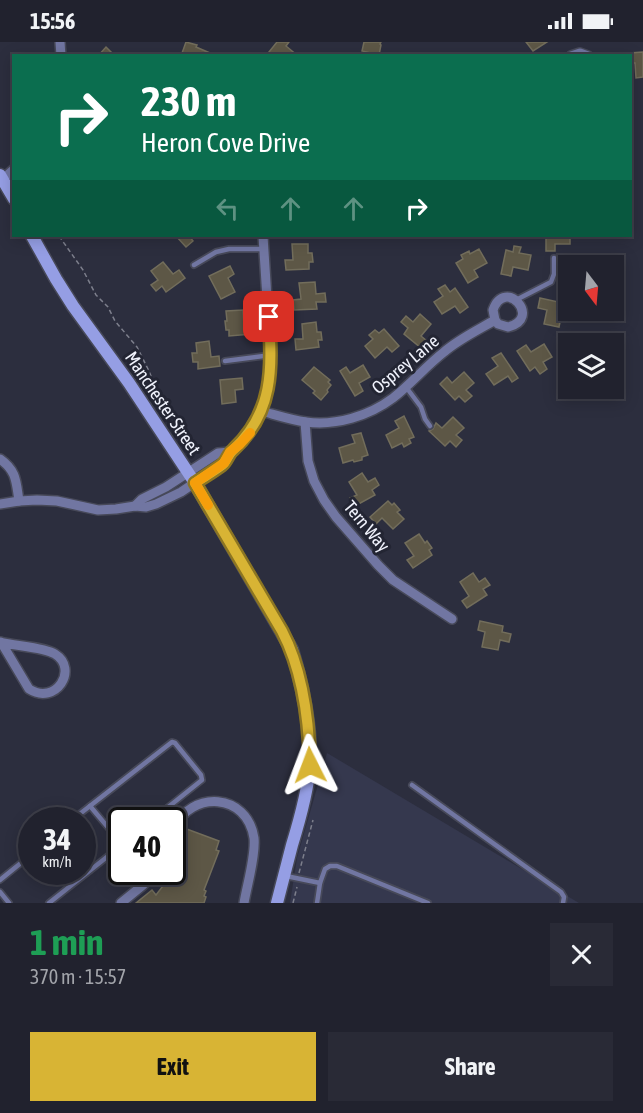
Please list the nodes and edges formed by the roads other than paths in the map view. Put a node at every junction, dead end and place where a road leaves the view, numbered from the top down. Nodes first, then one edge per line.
1 (33, 237) edge
2 (263, 237) edge
3 (264, 249) junction
4 (554, 258) dead end
5 (194, 265) dead end
6 (516, 300) junction
7 (495, 320) junction
8 (271, 355) junction
9 (225, 361) dead end
10 (406, 387) junction
11 (261, 411) junction
12 (305, 422) junction
13 (430, 426) dead end
14 (0, 459) edge
15 (192, 472) junction
16 (19, 501) junction
17 (0, 504) edge
18 (452, 619) dead end
19 (0, 642) edge
20 (412, 785) dead end
21 (90, 806) joint
22 (168, 807) edge
23 (186, 811) edge
24 (108, 827) edge
25 (108, 855) edge
26 (18, 865) edge
27 (284, 876) junction
28 (0, 880) edge
29 (320, 883) junction
30 (138, 885) edge
31 (0, 892) edge
32 (9, 903) edge
33 (50, 903) edge
34 (121, 903) edge
35 (244, 903) edge
36 (277, 903) edge
37 (318, 903) edge
38 (428, 903) edge
39 (563, 903) edge

1 - 15 street, Manchester Street
2 - 3 street
3 - 5 lane
3 - 8 street
4 - 6 lane
6 - 7 street
6 - 7 street
7 - 10 street, Osprey Lane
8 - 9 lane
8 - 11 street
10 - 12 street, Osprey Lane
10 - 13 lane
11 - 12 street, Osprey Lane
11 - 15 street
12 - 18 street, Tern Way
14 - 16 street
15 - 16 street
15 - 27 street, Manchester Street
16 - 17 street
19 - 19 street
20 - 39 lane
21 - 22 lane
21 - 24 lane
23 - 35 street
25 - 33 lane
26 - 28 lane
27 - 29 lane
27 - 36 street, Manchester Street
29 - 37 lane
29 - 38 lane
30 - 34 street
31 - 32 lane

